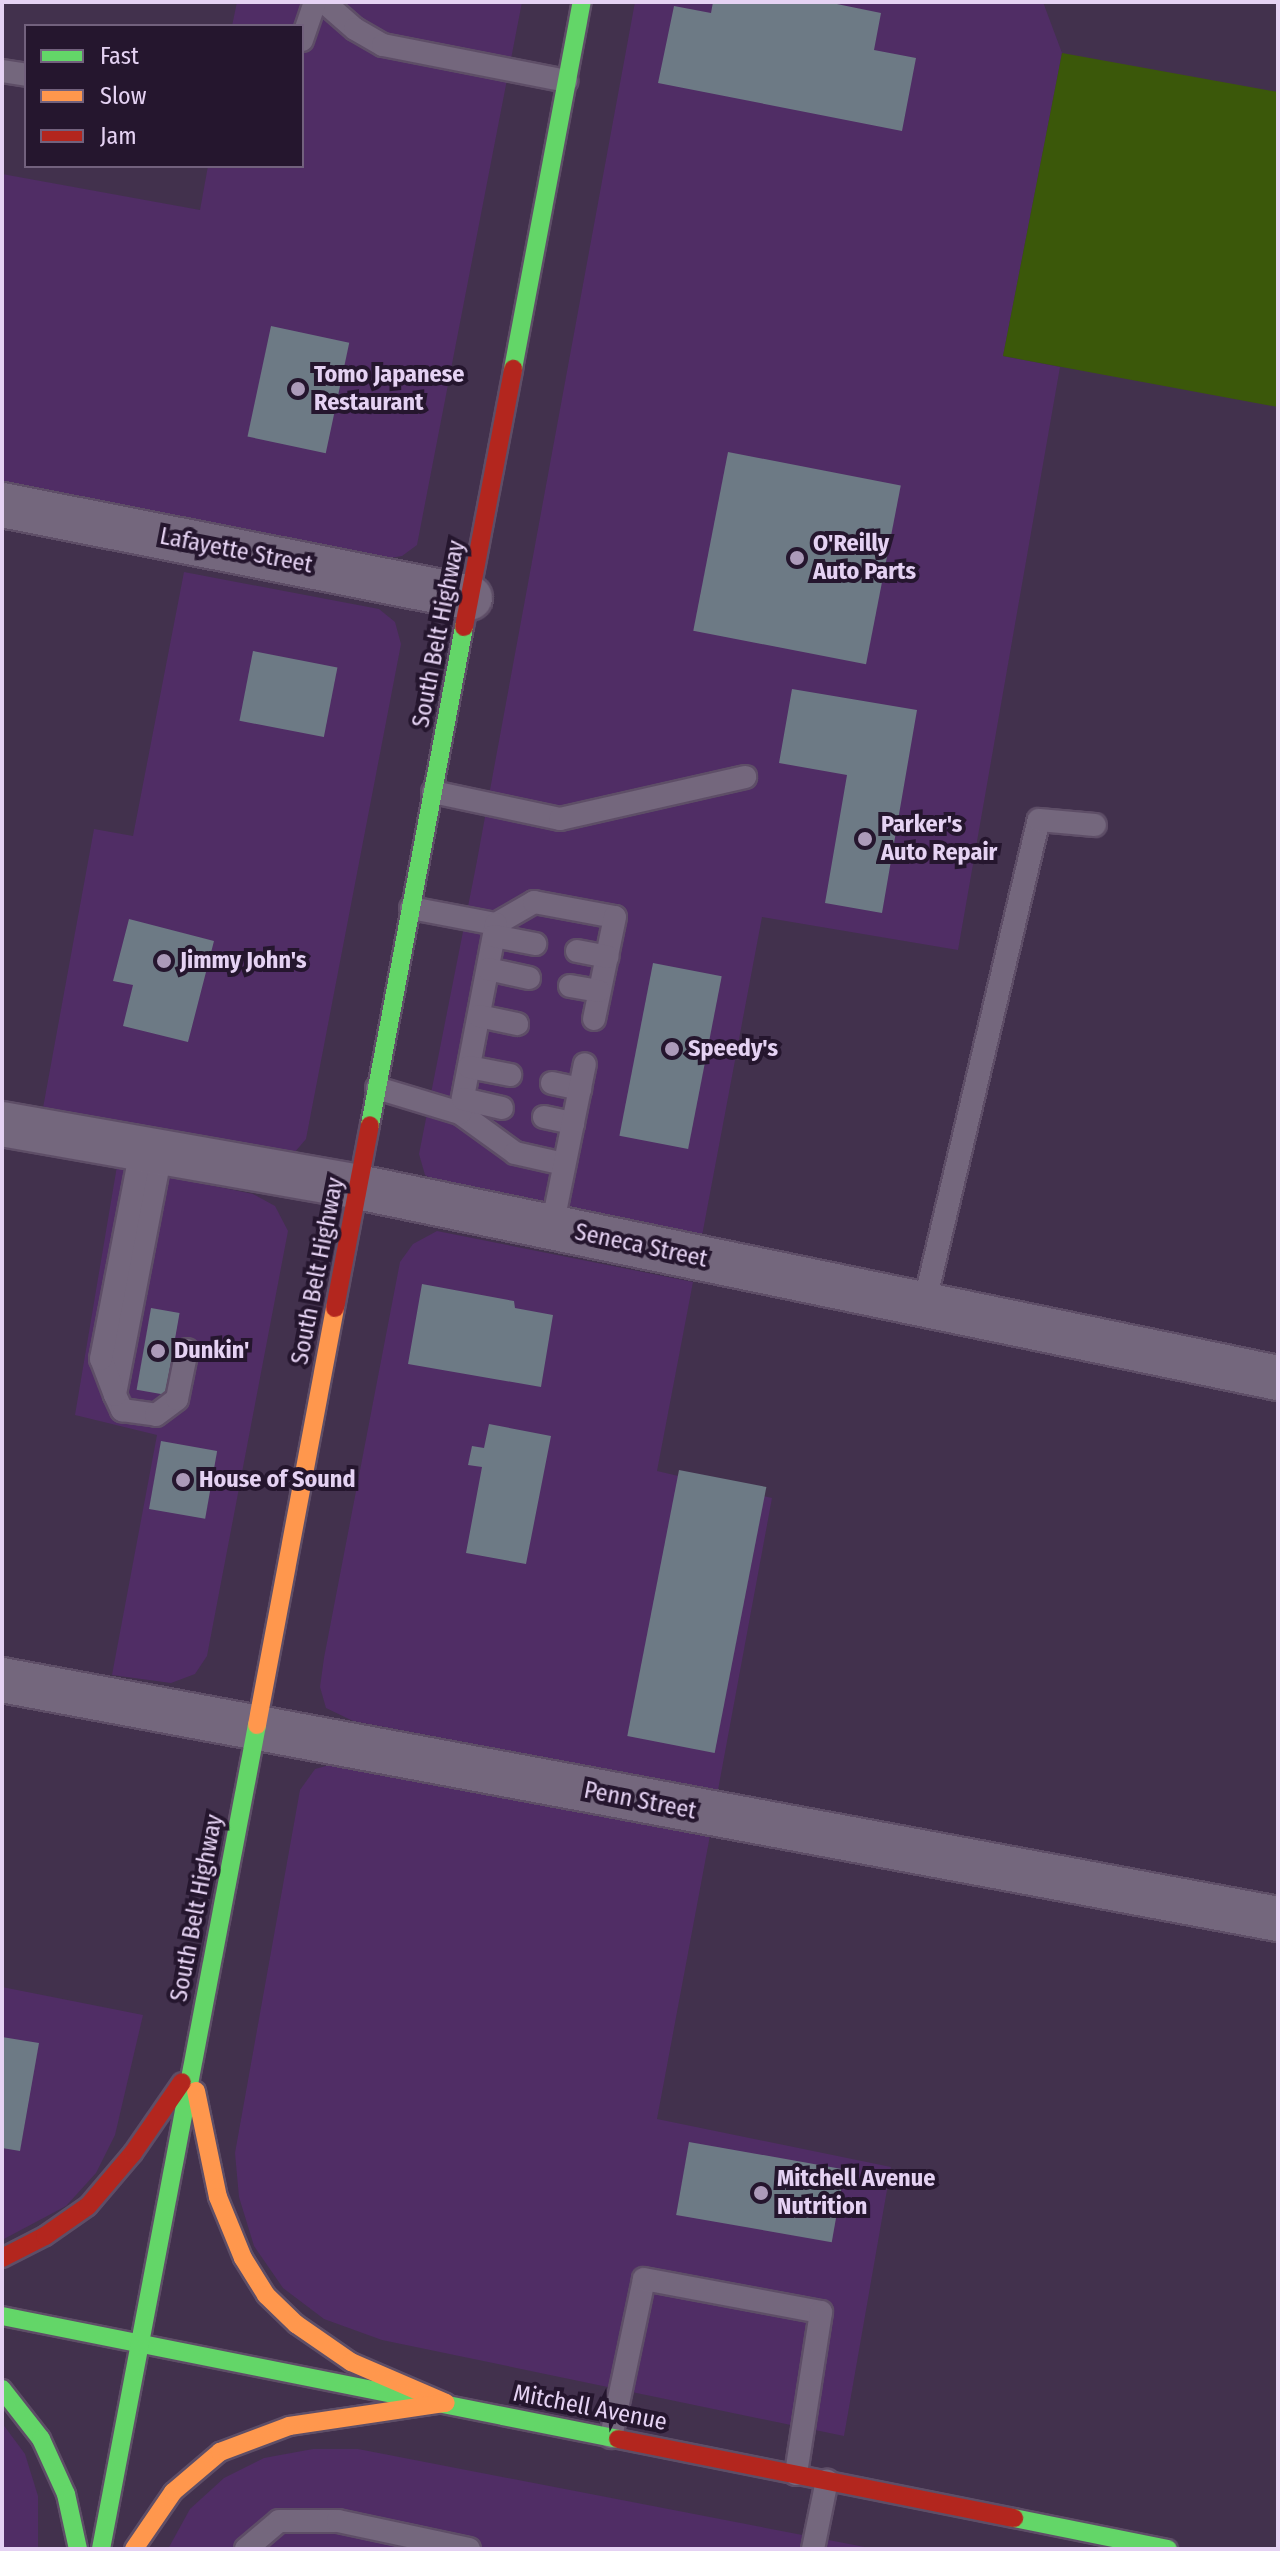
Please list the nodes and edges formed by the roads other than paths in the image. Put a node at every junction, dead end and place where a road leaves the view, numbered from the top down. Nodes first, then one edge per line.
1 (315, 2) edge
2 (324, 2) edge
3 (582, 2) edge
4 (304, 34) edge
5 (2, 71) edge
6 (24, 75) edge
7 (567, 81) junction
8 (2, 505) edge
9 (470, 598) junction
10 (745, 777) dead end
11 (433, 792) junction
12 (1095, 825) dead end
13 (411, 908) junction
14 (495, 930) junction
15 (535, 944) dead end
16 (577, 951) dead end
17 (607, 957) junction
18 (488, 969) junction
19 (529, 978) dead end
20 (570, 986) dead end
21 (599, 991) junction
22 (479, 1016) junction
23 (594, 1019) dead end
24 (517, 1024) dead end
25 (585, 1064) dead end
26 (469, 1067) junction
27 (510, 1075) dead end
28 (552, 1083) dead end
29 (377, 1088) junction
30 (580, 1089) junction
31 (462, 1106) junction
32 (502, 1108) dead end
33 (544, 1117) dead end
34 (573, 1123) junction
35 (2, 1124) edge
36 (151, 1151) junction
37 (564, 1164) junction
38 (358, 1187) junction
39 (552, 1227) junction
40 (924, 1305) junction
41 (187, 1350) dead end
42 (1278, 1378) edge
43 (2, 1680) edge
44 (255, 1729) junction
45 (1278, 1919) edge
46 (192, 2067) junction
47 (2, 2258) edge
48 (2, 2316) edge
49 (138, 2341) junction
50 (2, 2389) edge
51 (446, 2403) junction
52 (611, 2437) junction
53 (796, 2474) junction
54 (827, 2480) junction
55 (1142, 2546) edge
56 (78, 2549) edge
57 (101, 2549) edge
58 (134, 2549) edge
59 (246, 2549) edge
60 (469, 2549) edge
61 (813, 2549) edge
62 (1168, 2549) edge

1 - 4 lane
2 - 7 lane
3 - 7 main road, South Belt Highway
5 - 6 lane
7 - 9 main road, South Belt Highway
8 - 9 street, Lafayette Street
9 - 11 main road, South Belt Highway
10 - 11 lane
11 - 13 main road, South Belt Highway
12 - 40 lane
13 - 14 lane
13 - 29 main road, South Belt Highway
14 - 15 lane
14 - 17 lane
14 - 18 lane
16 - 17 lane
17 - 21 lane
18 - 19 lane
18 - 22 lane
20 - 21 lane
21 - 23 lane
22 - 24 lane
22 - 26 lane
25 - 30 lane
26 - 27 lane
26 - 31 lane
28 - 30 lane
29 - 31 lane
29 - 38 main road, South Belt Highway
30 - 34 lane
31 - 32 lane
31 - 37 lane
33 - 34 lane
34 - 37 lane
35 - 36 street, Seneca Street
36 - 38 street, Seneca Street
36 - 41 lane
37 - 39 lane
38 - 39 street, Seneca Street
38 - 44 main road, South Belt Highway
39 - 40 street, Seneca Street
40 - 42 street, Seneca Street
43 - 44 street, Penn Street
44 - 45 street, Penn Street
44 - 46 main road, South Belt Highway
46 - 47 main road
46 - 49 main road, South Belt Highway
46 - 51 main road
48 - 49 main road, Mitchell Avenue
49 - 51 main road, Mitchell Avenue
49 - 57 main road, South Belt Highway
50 - 56 main road
51 - 52 main road, Mitchell Avenue
51 - 58 main road
52 - 53 main road, Mitchell Avenue
52 - 53 lane
53 - 54 main road, Mitchell Avenue
54 - 55 main road, Mitchell Avenue
54 - 61 lane
55 - 62 main road, Mitchell Avenue
59 - 60 lane

